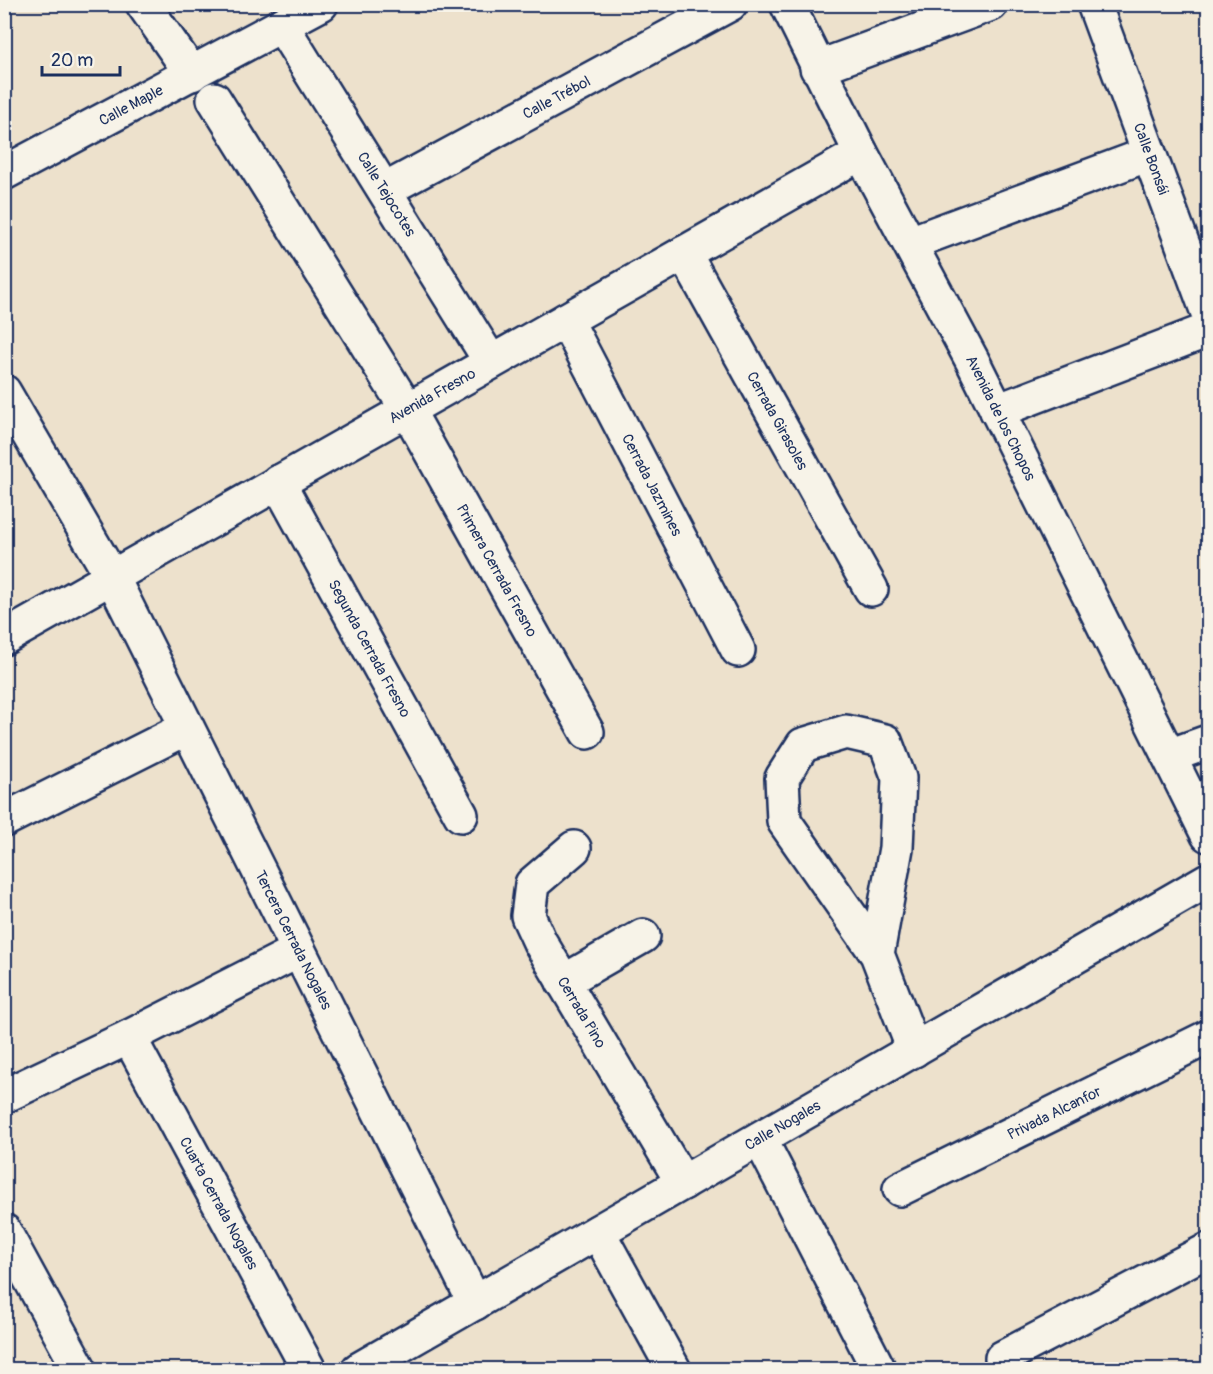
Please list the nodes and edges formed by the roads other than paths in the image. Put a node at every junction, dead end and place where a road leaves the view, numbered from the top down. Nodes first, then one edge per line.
1 (143, 4) edge
2 (321, 4) edge
3 (730, 4) edge
4 (787, 4) edge
5 (991, 4) edge
6 (1094, 4) edge
7 (953, 11) edge
8 (282, 26) junction
9 (817, 68) junction
10 (192, 74) junction
11 (213, 99) dead end
12 (861, 153) junction
13 (1149, 154) junction
14 (9, 161) edge
15 (385, 190) junction
16 (910, 243) junction
17 (684, 253) junction
18 (1209, 313) edge
19 (566, 320) junction
20 (1209, 330) edge
21 (491, 362) junction
22 (4, 392) edge
23 (407, 409) junction
24 (997, 411) junction
25 (278, 482) junction
26 (112, 577) junction
27 (871, 589) dead end
28 (4, 638) edge
29 (738, 650) dead end
30 (187, 728) junction
31 (587, 732) dead end
32 (1209, 742) edge
33 (1169, 756) junction
34 (461, 815) dead end
35 (4, 820) edge
36 (1209, 835) edge
37 (574, 848) dead end
38 (1209, 880) edge
39 (642, 936) dead end
40 (298, 951) junction
41 (877, 954) junction
42 (563, 982) junction
43 (129, 1037) junction
44 (1209, 1037) edge
45 (914, 1050) junction
46 (4, 1096) edge
47 (760, 1139) junction
48 (682, 1183) junction
49 (900, 1189) dead end
50 (4, 1232) edge
51 (598, 1232) junction
52 (1209, 1250) edge
53 (475, 1303) junction
54 (1002, 1358) dead end
55 (378, 1365) edge
56 (80, 1370) edge
57 (309, 1370) edge
58 (674, 1370) edge
59 (879, 1370) edge

1 - 10 street
2 - 8 street, Calle Maple
3 - 15 street, Calle Trébol
4 - 9 street, Avenida de los Chopos
5 - 7 street
6 - 13 street, Calle Bonsái
7 - 9 street
8 - 10 street, Calle Maple
8 - 15 street, Calle Tejocotes
9 - 12 street, Avenida de los Chopos
10 - 14 street, Calle Maple
11 - 23 street, Primera Cerrada Fresno
12 - 16 street, Avenida de los Chopos
12 - 17 street, Avenida Fresno
13 - 16 street
13 - 18 street, Calle Bonsái
15 - 21 street, Calle Tejocotes
16 - 24 street, Avenida de los Chopos
17 - 19 street, Avenida Fresno
17 - 27 street, Cerrada Girasoles
19 - 21 street, Avenida Fresno
19 - 29 street, Cerrada Jazmines
20 - 24 street
21 - 23 street, Avenida Fresno
22 - 26 street, Tercera Cerrada Nogales
23 - 25 street, Avenida Fresno
23 - 31 street, Primera Cerrada Fresno
24 - 33 street, Avenida de los Chopos
25 - 26 street, Avenida Fresno
25 - 34 street, Segunda Cerrada Fresno
26 - 28 street, Avenida Fresno
26 - 30 street, Tercera Cerrada Nogales
30 - 35 street
30 - 40 street, Tercera Cerrada Nogales
32 - 33 street
33 - 36 street, Avenida de los Chopos
37 - 42 street, Cerrada Pino
38 - 45 street, Calle Nogales
39 - 42 street
40 - 43 street
40 - 53 street, Tercera Cerrada Nogales
41 - 41 street
41 - 45 street
42 - 48 street, Cerrada Pino
43 - 46 street
43 - 57 street, Cuarta Cerrada Nogales
44 - 49 street, Privada Alcanfor
45 - 47 street, Calle Nogales
47 - 48 street, Calle Nogales
47 - 59 street
48 - 51 street, Calle Nogales
50 - 56 street
51 - 53 street, Calle Nogales
51 - 58 street
52 - 54 street
53 - 55 street, Calle Nogales

